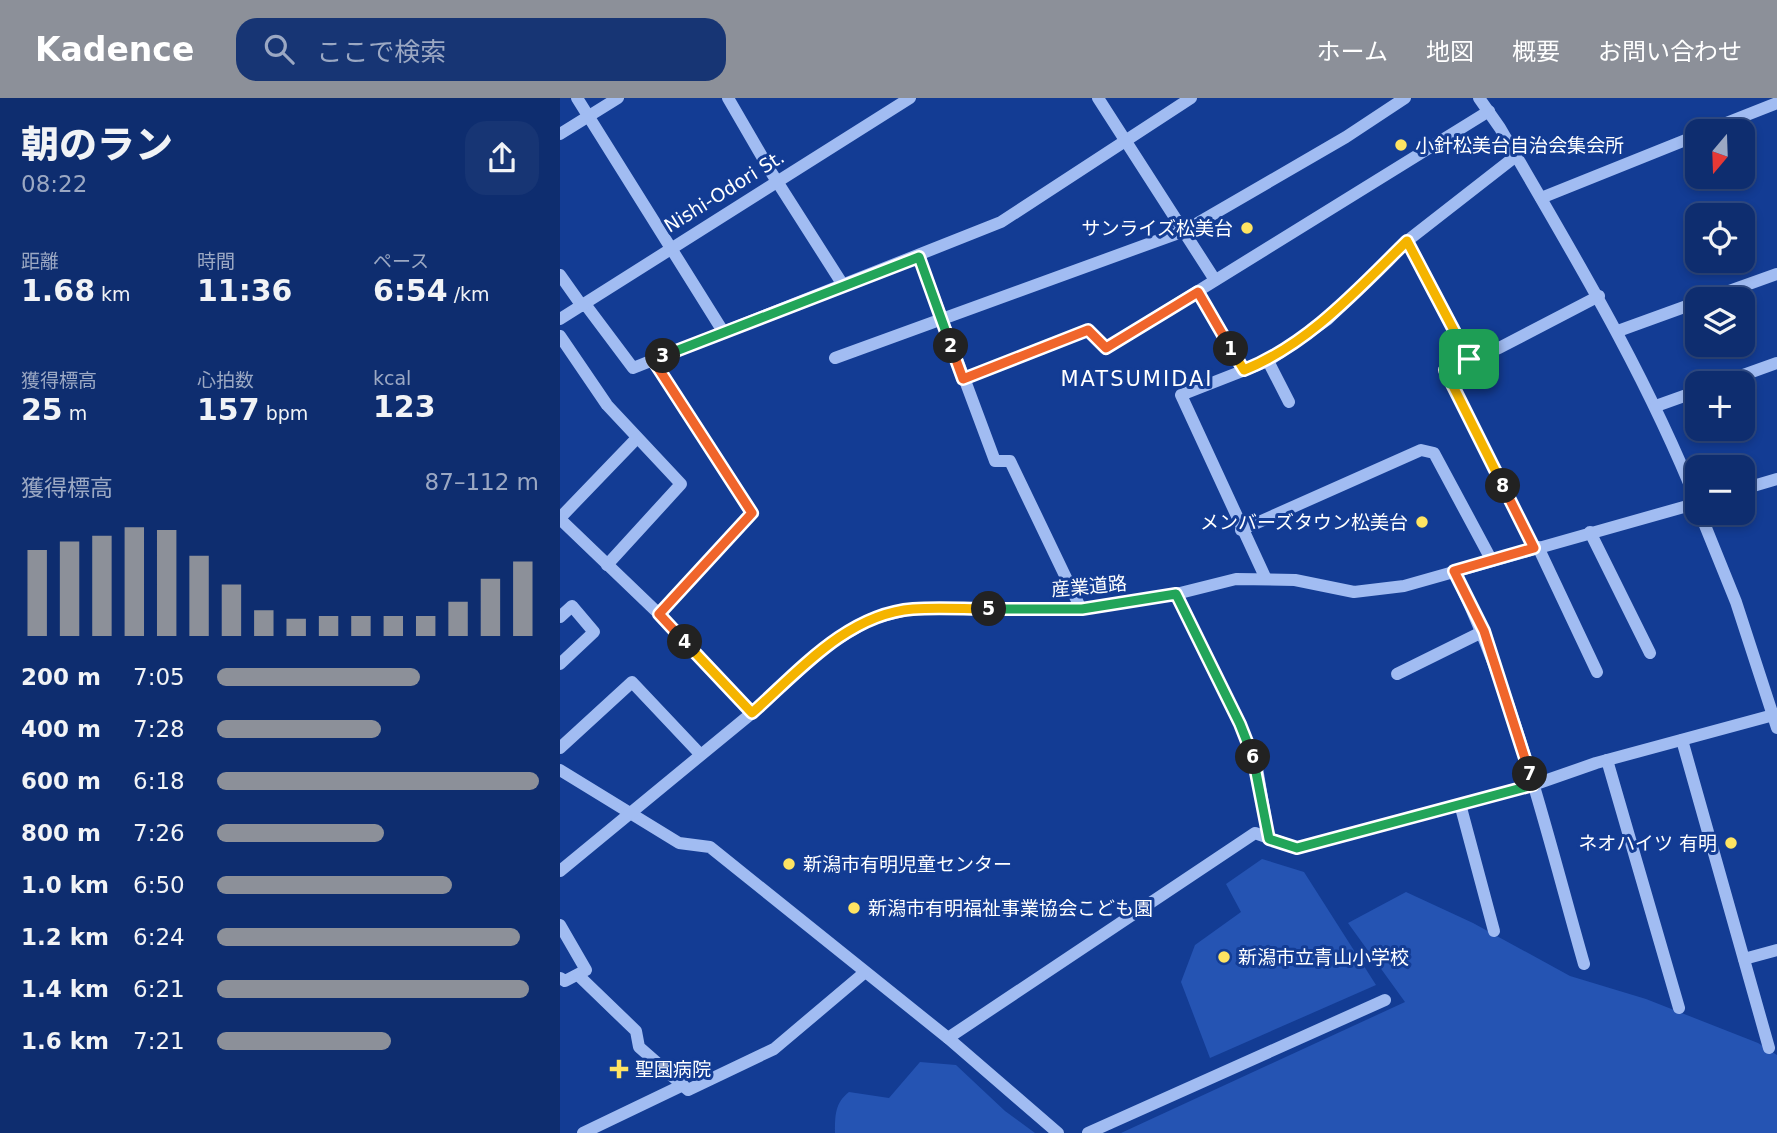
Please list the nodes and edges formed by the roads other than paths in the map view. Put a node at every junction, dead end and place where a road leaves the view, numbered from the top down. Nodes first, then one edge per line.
1 (577, 98) edge
2 (618, 98) edge
3 (728, 98) edge
4 (911, 98) edge
5 (1098, 98) edge
6 (1191, 98) edge
7 (1405, 98) edge
8 (1479, 98) edge
9 (1777, 103) edge
10 (1489, 111) junction
11 (589, 116) junction
12 (1736, 119) edge
13 (560, 134) edge
14 (1685, 140) edge
15 (1125, 141) junction
16 (1516, 156) junction
17 (776, 180) junction
18 (1541, 198) junction
19 (1184, 231) junction
20 (1407, 241) junction
21 (672, 247) junction
22 (919, 257) junction
23 (1777, 274) edge
24 (560, 275) edge
25 (1215, 280) junction
26 (843, 285) junction
27 (1741, 287) edge
28 (1198, 292) junction
29 (1599, 296) junction
30 (583, 305) junction
31 (1685, 307) edge
32 (560, 319) edge
33 (942, 321) junction
34 (1618, 331) junction
35 (724, 333) junction
36 (560, 336) edge
37 (835, 358) dead end
38 (1469, 359) junction
39 (653, 360) junction
40 (1268, 361) junction
41 (1777, 363) edge
42 (1244, 370) junction
43 (1755, 371) edge
44 (963, 379) junction
45 (1685, 396) edge
46 (1289, 402) dead end
47 (1656, 406) junction
48 (637, 438) junction
49 (1685, 475) edge
50 (1777, 479) edge
51 (1755, 485) edge
52 (1685, 507) edge
53 (560, 519) edge
54 (1705, 525) edge
55 (1241, 530) junction
56 (1590, 532) junction
57 (1536, 548) junction
58 (1492, 561) junction
59 (607, 565) junction
60 (1454, 571) junction
61 (1266, 579) junction
62 (1176, 594) junction
63 (1082, 609) junction
64 (659, 614) junction
65 (560, 617) edge
66 (1484, 631) junction
67 (1650, 653) dead end
68 (560, 664) edge
69 (1597, 672) dead end
70 (1397, 674) dead end
71 (752, 713) junction
72 (1775, 714) edge
73 (1777, 728) edge
74 (1682, 740) junction
75 (560, 748) edge
76 (700, 754) junction
77 (1607, 760) junction
78 (560, 770) edge
79 (1533, 785) junction
80 (1460, 804) junction
81 (630, 810) junction
82 (1269, 839) junction
83 (560, 871) edge
84 (560, 925) edge
85 (1494, 931) dead end
86 (1777, 950) edge
87 (1744, 960) junction
88 (1584, 964) dead end
89 (864, 973) junction
90 (579, 976) junction
91 (560, 978) edge
92 (1385, 1000) dead end
93 (1679, 1008) dead end
94 (948, 1038) junction
95 (1769, 1048) dead end
96 (683, 1085) junction
97 (583, 1133) edge
98 (1058, 1133) edge
99 (1087, 1133) edge

1 - 11 street
2 - 11 street
3 - 17 street
4 - 17 street, Nishi-Odori St.
5 - 15 street
6 - 15 street
7 - 19 street
8 - 10 street
9 - 12 street
10 - 16 street
10 - 25 street
11 - 13 street
11 - 21 street
14 - 18 street
15 - 19 street
15 - 22 street
16 - 18 street
16 - 20 street
17 - 21 street, Nishi-Odori St.
17 - 26 street
18 - 29 street
19 - 25 street
19 - 33 street
20 - 38 street
20 - 40 street
21 - 30 street, Nishi-Odori St.
21 - 35 street
22 - 26 street
22 - 33 street
23 - 27 street
24 - 30 street
25 - 28 street
26 - 35 street
28 - 42 street
28 - 44 street
29 - 34 street
29 - 38 street
30 - 32 street, Nishi-Odori St.
30 - 39 street
31 - 34 street
33 - 37 street
33 - 44 street
34 - 47 street
35 - 39 street
36 - 48 street
38 - 57 street
39 - 64 street
40 - 42 street
40 - 46 street
41 - 43 street
42 - 55 street
44 - 63 street
45 - 47 street
47 - 49 street
48 - 53 street
48 - 59 street
50 - 51 street
52 - 56 street, 産業道路
53 - 59 street
54 - 72 street
55 - 58 street
55 - 61 street
56 - 57 street, 産業道路
56 - 67 street
57 - 58 street, 産業道路
57 - 69 street
58 - 60 street, 産業道路
59 - 64 street
60 - 61 street, 産業道路
60 - 66 street
61 - 62 street, 産業道路
62 - 63 street, 産業道路
62 - 82 street
63 - 71 street, 産業道路
64 - 71 street
65 - 68 street
66 - 70 street
66 - 79 street
71 - 76 street, 産業道路
72 - 73 street
72 - 74 street
74 - 77 street
74 - 87 street
75 - 76 street
76 - 81 street, 産業道路
77 - 79 street
77 - 93 street
78 - 81 street
79 - 80 street
79 - 88 street
80 - 82 street
80 - 85 street
81 - 83 street, 産業道路
81 - 89 street
82 - 94 street
84 - 90 street
86 - 87 street
87 - 95 street
89 - 94 street
89 - 96 street
90 - 91 street
90 - 96 street
92 - 99 street
94 - 98 street
96 - 97 street

